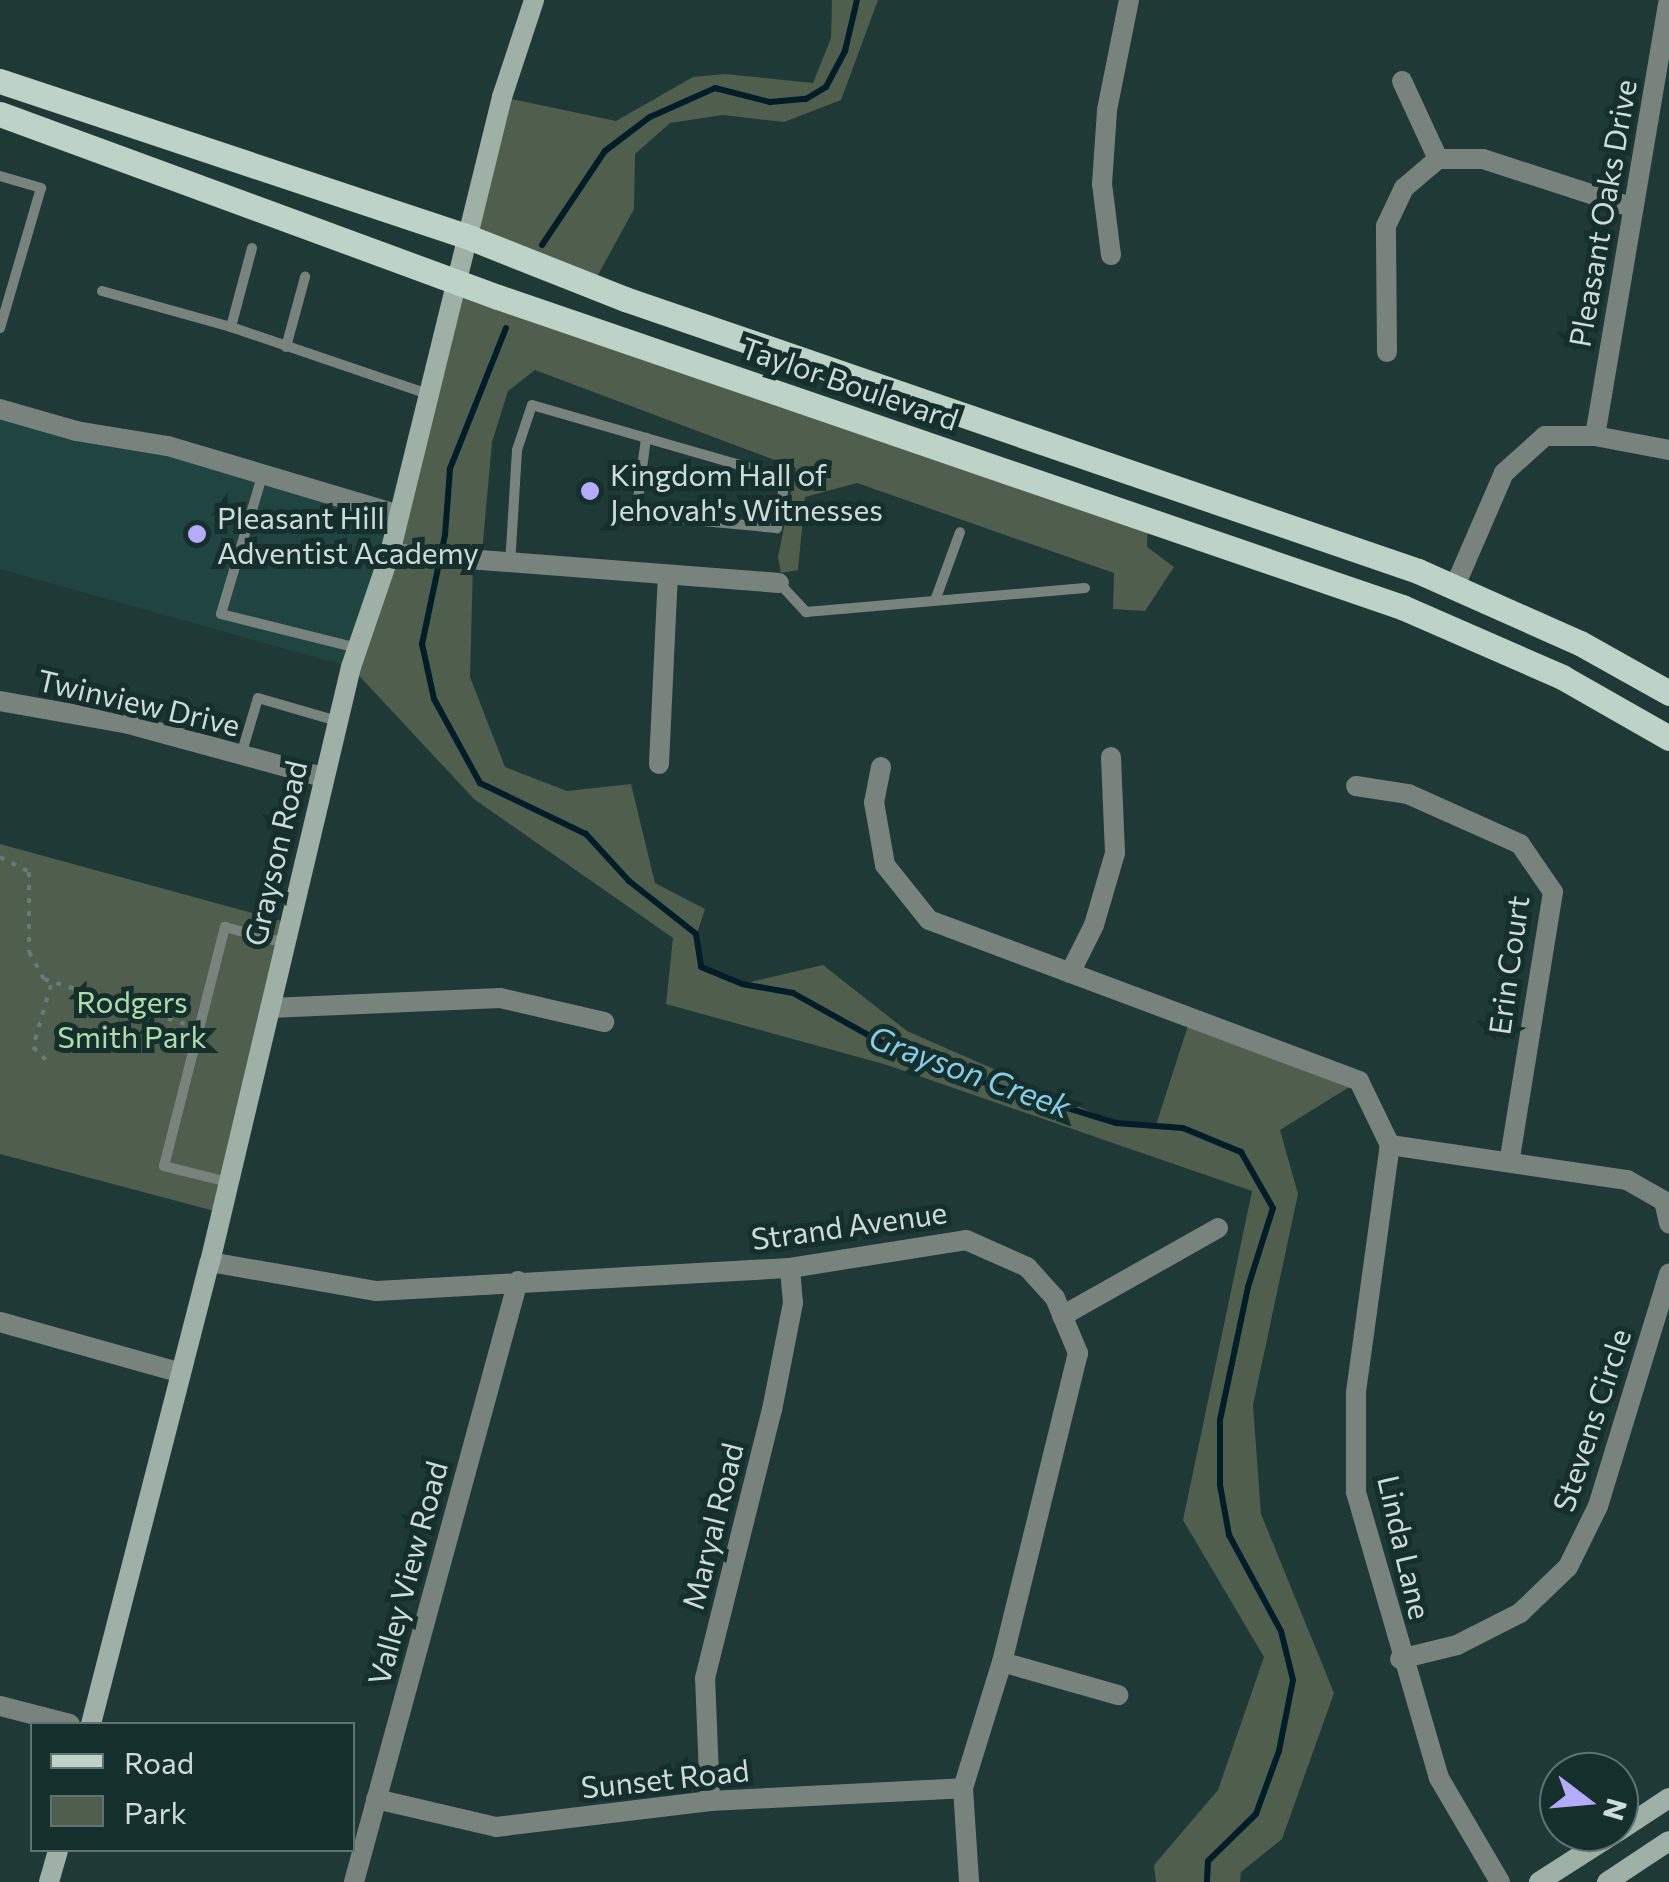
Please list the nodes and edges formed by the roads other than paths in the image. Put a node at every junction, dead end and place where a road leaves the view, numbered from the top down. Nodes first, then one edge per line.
1 (534, 0) edge
2 (1129, 0) edge
3 (1669, 0) edge
4 (0, 81) edge
5 (1402, 81) dead end
6 (0, 114) edge
7 (1438, 160) junction
8 (0, 176) edge
9 (1630, 207) junction
10 (471, 238) junction
11 (252, 248) dead end
12 (1111, 255) dead end
13 (305, 276) dead end
14 (458, 282) junction
15 (102, 291) dead end
16 (231, 327) junction
17 (0, 328) edge
18 (286, 348) junction
19 (1387, 352) dead end
20 (428, 394) junction
21 (0, 409) edge
22 (1595, 436) junction
23 (646, 438) junction
24 (1669, 450) edge
25 (263, 472) junction
26 (398, 515) junction
27 (960, 532) dead end
28 (390, 553) junction
29 (510, 566) junction
30 (668, 576) junction
31 (779, 583) joint
32 (1455, 586) junction
33 (1084, 588) dead end
34 (936, 598) junction
35 (357, 648) junction
36 (1669, 693) edge
37 (0, 701) edge
38 (337, 721) junction
39 (1669, 738) edge
40 (240, 755) junction
41 (1111, 757) dead end
42 (659, 764) dead end
43 (880, 767) dead end
44 (324, 777) junction
45 (1356, 786) dead end
46 (285, 943) junction
47 (1070, 973) junction
48 (270, 1008) junction
49 (604, 1022) dead end
50 (1390, 1145) junction
51 (1510, 1158) junction
52 (229, 1182) junction
53 (1669, 1224) edge
54 (1218, 1228) dead end
55 (210, 1262) junction
56 (790, 1268) junction
57 (1669, 1274) edge
58 (518, 1281) junction
59 (1062, 1316) junction
60 (0, 1322) edge
61 (181, 1373) junction
62 (1400, 1658) junction
63 (1002, 1662) junction
64 (1118, 1694) dead end
65 (0, 1706) edge
66 (62, 1722) edge
67 (92, 1722) edge
68 (963, 1788) junction
69 (1669, 1798) edge
70 (376, 1799) junction
71 (710, 1801) junction
72 (1639, 1817) edge
73 (1669, 1840) edge
74 (57, 1852) edge
75 (1585, 1852) edge
76 (49, 1882) edge
77 (354, 1882) edge
78 (970, 1882) edge
79 (1500, 1882) edge
80 (1539, 1882) edge
81 (1607, 1882) edge

1 - 10 street, Grayson Road
2 - 12 street
3 - 9 street, Pleasant Oaks Drive
4 - 10 main road, Taylor Boulevard
5 - 7 street
6 - 14 main road, Taylor Boulevard
7 - 9 street
7 - 19 street
8 - 17 lane
9 - 22 street, Pleasant Oaks Drive
10 - 14 street, Grayson Road
10 - 32 main road, Taylor Boulevard
11 - 16 lane
13 - 18 lane
14 - 20 street, Grayson Road
14 - 39 main road, Taylor Boulevard
15 - 16 lane
16 - 18 lane
18 - 20 lane
20 - 26 street, Grayson Road
21 - 25 street
22 - 24 street
22 - 32 street
23 - 23 lane
23 - 29 lane
25 - 26 street
25 - 35 lane
26 - 28 street, Grayson Road
27 - 34 lane
28 - 29 street
28 - 35 street, Grayson Road
29 - 30 street
30 - 31 street
30 - 42 street
31 - 34 lane
32 - 36 main road, Taylor Boulevard
33 - 34 lane
35 - 38 street, Grayson Road
37 - 40 street, Twinview Drive
38 - 40 lane
38 - 44 street, Grayson Road
40 - 44 street, Twinview Drive
41 - 47 street
43 - 47 street
44 - 46 street, Grayson Road
45 - 51 street, Erin Court
46 - 48 street, Grayson Road
46 - 52 lane
47 - 50 street
48 - 49 street
48 - 52 street, Grayson Road
50 - 51 street
50 - 62 street, Linda Lane
51 - 53 street
52 - 55 street, Grayson Road
54 - 59 street
55 - 58 street, Strand Avenue
55 - 61 street, Grayson Road
56 - 58 street, Strand Avenue
56 - 59 street, Strand Avenue
56 - 71 street, Maryal Road
57 - 62 street, Stevens Circle
58 - 70 street, Valley View Road
59 - 63 street, Strand Avenue
60 - 61 street
61 - 67 street, Grayson Road
62 - 79 street, Linda Lane
63 - 64 street
63 - 68 street, Strand Avenue
65 - 66 street
68 - 71 street, Sunset Road
68 - 78 street, Strand Avenue
69 - 72 street
70 - 71 street, Sunset Road
70 - 77 street, Valley View Road
73 - 81 street
74 - 76 street
75 - 80 street

